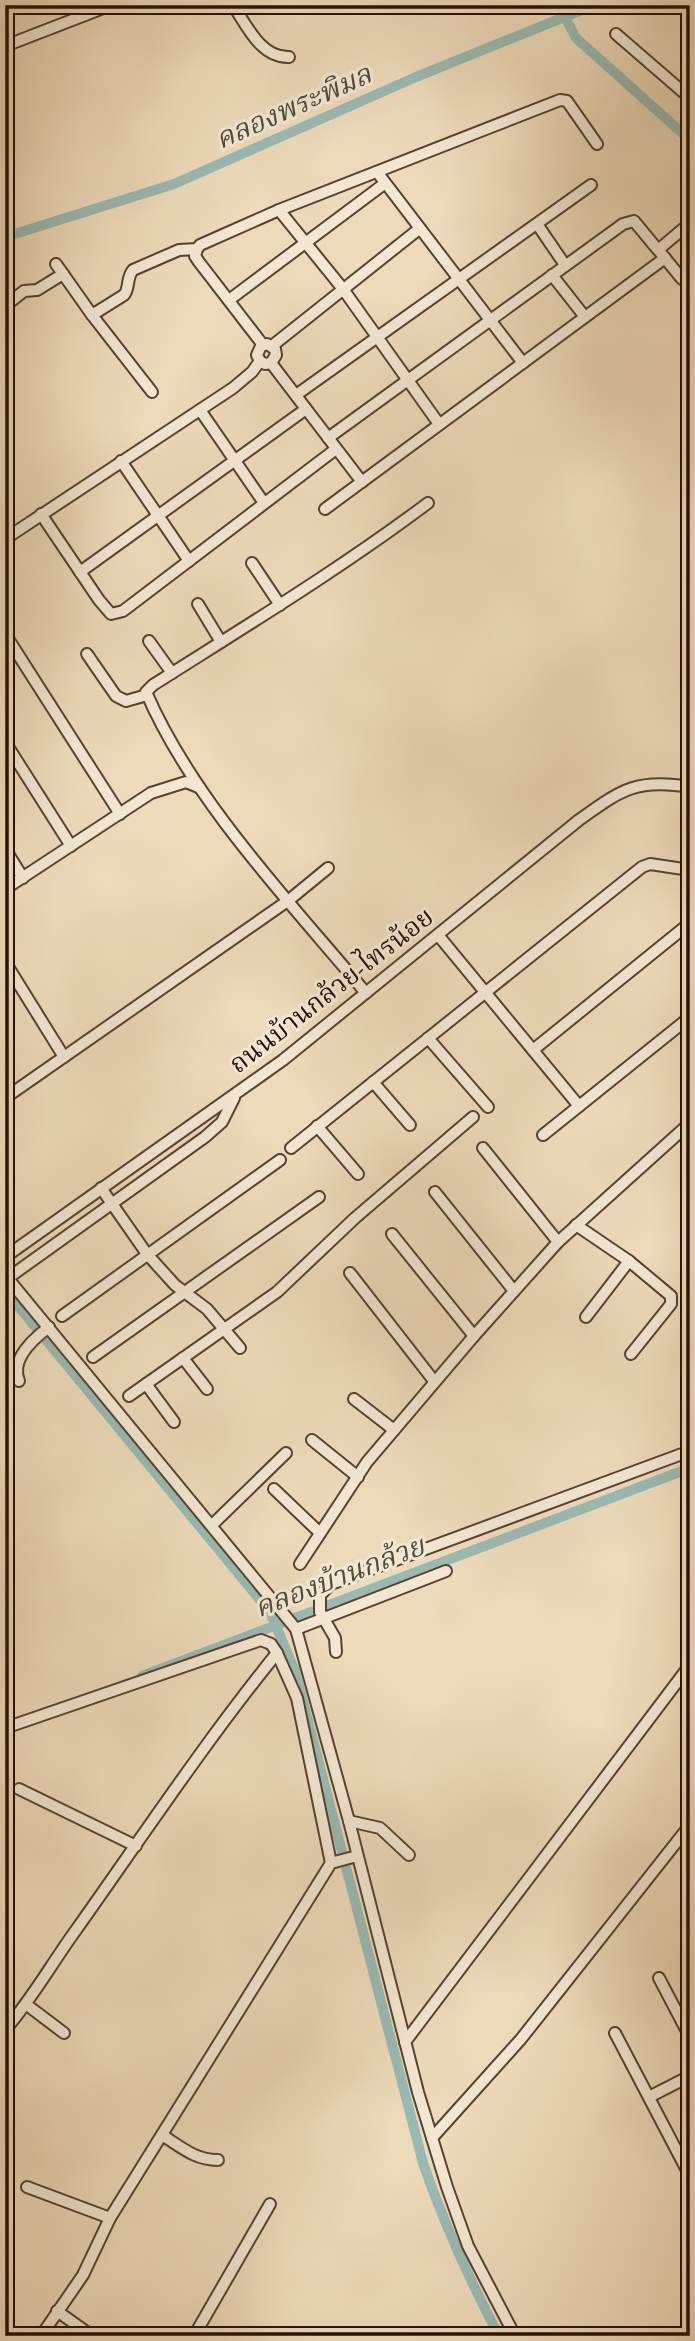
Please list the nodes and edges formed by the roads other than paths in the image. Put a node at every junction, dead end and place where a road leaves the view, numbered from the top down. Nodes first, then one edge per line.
1 (111, 5) edge
2 (233, 5) edge
3 (615, 33) dead end
4 (5, 46) edge
5 (289, 57) dead end
6 (690, 98) edge
7 (597, 144) dead end
8 (377, 172) junction
9 (384, 184) junction
10 (591, 185) dead end
11 (279, 210) junction
12 (690, 223) edge
13 (537, 225) junction
14 (419, 229) junction
15 (307, 243) junction
16 (197, 249) junction
17 (662, 254) junction
18 (56, 264) dead end
19 (565, 265) junction
20 (63, 274) junction
21 (552, 275) junction
22 (458, 278) junction
23 (682, 279) dead end
24 (343, 289) junction
25 (229, 300) junction
26 (5, 306) edge
27 (92, 315) junction
28 (585, 317) junction
29 (490, 319) junction
30 (378, 336) junction
31 (268, 346) junction
32 (266, 362) junction
33 (523, 363) junction
34 (407, 379) junction
35 (152, 392) dead end
36 (296, 395) junction
37 (306, 409) junction
38 (200, 410) junction
39 (439, 425) junction
40 (328, 438) junction
41 (336, 449) junction
42 (234, 460) junction
43 (121, 461) junction
44 (362, 482) junction
45 (264, 503) junction
46 (428, 503) dead end
47 (325, 509) dead end
48 (41, 514) junction
49 (158, 515) junction
50 (5, 539) edge
51 (189, 561) junction
52 (252, 563) dead end
53 (80, 572) junction
54 (198, 604) dead end
55 (280, 605) junction
56 (5, 634) edge
57 (149, 641) dead end
58 (221, 642) junction
59 (88, 654) dead end
60 (172, 673) junction
61 (146, 695) junction
62 (5, 742) edge
63 (198, 787) junction
64 (690, 787) edge
65 (120, 814) junction
66 (71, 846) junction
67 (5, 849) edge
68 (328, 868) dead end
69 (690, 870) edge
70 (23, 878) junction
71 (5, 889) edge
72 (289, 900) junction
73 (685, 927) dead end
74 (438, 935) junction
75 (5, 962) edge
76 (485, 992) junction
77 (366, 993) junction
78 (690, 1017) edge
79 (428, 1038) junction
80 (533, 1050) junction
81 (64, 1057) junction
82 (373, 1082) junction
83 (235, 1095) junction
84 (5, 1098) edge
85 (579, 1106) junction
86 (488, 1107) dead end
87 (473, 1117) dead end
88 (690, 1123) edge
89 (410, 1125) dead end
90 (317, 1126) junction
91 (542, 1135) dead end
92 (291, 1147) dead end
93 (483, 1148) dead end
94 (280, 1160) dead end
95 (358, 1174) dead end
96 (101, 1188) junction
97 (435, 1192) dead end
98 (319, 1197) dead end
99 (113, 1204) junction
100 (576, 1225) junction
101 (392, 1234) dead end
102 (558, 1242) junction
103 (147, 1254) junction
104 (5, 1258) edge
105 (629, 1261) junction
106 (350, 1273) dead end
107 (7, 1276) edge
108 (184, 1292) junction
109 (514, 1292) junction
110 (62, 1316) dead end
111 (586, 1317) dead end
112 (47, 1328) junction
113 (224, 1329) junction
114 (474, 1336) junction
115 (240, 1348) dead end
116 (631, 1354) dead end
117 (93, 1357) dead end
118 (183, 1358) junction
119 (19, 1381) dead end
120 (435, 1381) junction
121 (146, 1384) junction
122 (207, 1389) dead end
123 (129, 1396) dead end
124 (354, 1399) dead end
125 (174, 1422) dead end
126 (394, 1430) junction
127 (312, 1440) dead end
128 (690, 1451) edge
129 (286, 1453) dead end
130 (358, 1477) junction
131 (274, 1489) dead end
132 (212, 1525) junction
133 (320, 1533) junction
134 (300, 1564) dead end
135 (446, 1571) dead end
136 (322, 1616) junction
137 (294, 1627) junction
138 (277, 1653) junction
139 (336, 1653) dead end
140 (690, 1665) edge
141 (5, 1728) edge
142 (19, 1789) dead end
143 (349, 1821) junction
144 (690, 1825) edge
145 (136, 1846) junction
146 (409, 1855) dead end
147 (354, 1857) junction
148 (335, 1862) junction
149 (659, 1978) dead end
150 (27, 2005) junction
151 (5, 2030) edge
152 (64, 2033) dead end
153 (615, 2033) dead end
154 (690, 2037) edge
155 (405, 2042) junction
156 (690, 2076) edge
157 (649, 2097) junction
158 (162, 2135) junction
159 (432, 2138) junction
160 (218, 2161) dead end
161 (690, 2176) edge
162 (27, 2187) dead end
163 (270, 2204) dead end
164 (110, 2218) junction
165 (57, 2311) junction
166 (41, 2336) edge
167 (92, 2336) edge
168 (194, 2336) edge
169 (515, 2336) edge

1 - 4 street
2 - 5 street
3 - 6 street
7 - 8 street
8 - 9 street
8 - 11 street
9 - 14 street
9 - 15 street
10 - 13 street
11 - 15 street
11 - 16 street
12 - 17 street
13 - 19 street
13 - 22 street
14 - 22 street
14 - 24 street
15 - 24 street
15 - 25 street
16 - 25 street
16 - 27 street
17 - 19 street
17 - 23 street
17 - 28 street
18 - 20 street
19 - 21 street
20 - 26 street
20 - 27 street
21 - 28 street
21 - 29 street
22 - 29 street
22 - 30 street
24 - 30 street
24 - 31 street
25 - 31 street
27 - 35 street
28 - 33 street
29 - 33 street
29 - 34 street
30 - 34 street
30 - 36 street
31 - 32 street
31 - 32 street
32 - 36 street
32 - 38 street
33 - 39 street
34 - 39 street
34 - 40 street
36 - 37 street
37 - 40 street
37 - 42 street
38 - 42 street
38 - 43 street
39 - 44 street
40 - 41 street
41 - 44 street
41 - 45 street
42 - 45 street
42 - 49 street
43 - 48 street
43 - 49 street
44 - 47 street
45 - 51 street
46 - 55 street
48 - 50 street
48 - 53 street
49 - 51 street
49 - 53 street
51 - 53 street
52 - 55 street
54 - 58 street
55 - 58 street
56 - 65 street
57 - 60 street
58 - 60 street
59 - 61 street
60 - 61 street
61 - 63 street
62 - 66 street
63 - 65 street
63 - 72 street
64 - 74 street, ถนนบ้านกล้วย-ไทรน้อย
65 - 66 street
66 - 70 street
67 - 70 street
68 - 72 street
69 - 76 street
70 - 71 street
72 - 77 street
72 - 81 street
73 - 80 street
74 - 76 street
74 - 77 street, ถนนบ้านกล้วย-ไทรน้อย
75 - 81 street
76 - 79 street
76 - 80 street
77 - 83 street, ถนนบ้านกล้วย-ไทรน้อย
78 - 85 street
79 - 82 street
79 - 86 street
80 - 85 street
81 - 84 street
82 - 89 street
82 - 90 street
83 - 96 street, ถนนบ้านกล้วย-ไทรน้อย
83 - 99 street
85 - 91 street
87 - 113 street
88 - 100 street
90 - 92 street
90 - 95 street
93 - 102 street
94 - 103 street
96 - 99 street
96 - 104 street, ถนนบ้านกล้วย-ไทรน้อย
97 - 109 street
98 - 108 street
99 - 103 street
99 - 107 street
100 - 102 street
100 - 105 street
101 - 114 street
102 - 109 street
103 - 108 street
103 - 110 street
105 - 111 street
105 - 116 street
106 - 120 street
107 - 112 street
108 - 113 street
108 - 117 street
109 - 114 street
112 - 119 street
112 - 132 street
113 - 115 street
113 - 118 street
114 - 120 street
118 - 121 street
118 - 122 street
120 - 126 street
121 - 123 street
121 - 125 street
124 - 126 street
126 - 130 street
127 - 130 street
128 - 136 street
129 - 132 street
130 - 133 street
131 - 133 street
132 - 137 street
133 - 134 street
135 - 136 street
136 - 137 street
136 - 139 street
137 - 143 street
138 - 141 street
138 - 145 street
138 - 148 street
140 - 155 street
142 - 145 street
143 - 146 street
143 - 147 street
144 - 159 street
145 - 150 street
147 - 148 street
147 - 155 street
148 - 158 street
149 - 154 street
150 - 151 street
150 - 152 street
153 - 157 street
155 - 159 street
156 - 157 street
157 - 161 street
158 - 160 street
158 - 164 street
159 - 169 street
162 - 164 street
163 - 168 street
164 - 165 street
165 - 166 street
165 - 167 street

